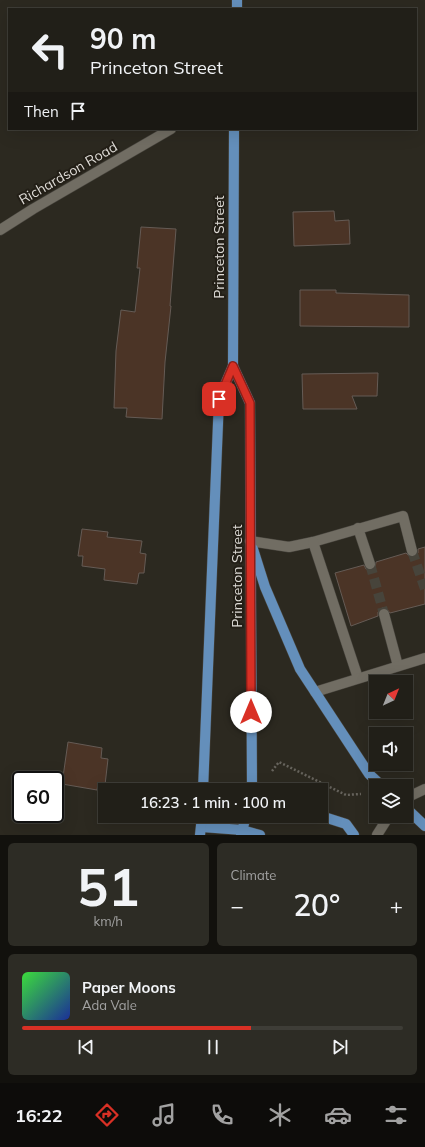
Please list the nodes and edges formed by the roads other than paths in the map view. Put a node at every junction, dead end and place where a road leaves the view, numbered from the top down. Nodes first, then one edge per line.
1 (169, 130) edge
2 (234, 130) edge
3 (0, 230) edge
4 (233, 366) junction
5 (358, 528) junction
6 (250, 541) junction
7 (313, 542) junction
8 (412, 551) tunnel mouth
9 (370, 564) tunnel mouth
10 (384, 614) tunnel mouth
11 (425, 658) edge
12 (398, 666) junction
13 (358, 678) junction
14 (315, 692) junction
15 (374, 779) edge
16 (203, 783) edge
17 (252, 783) edge
18 (425, 789) edge
19 (413, 795) edge
20 (413, 815) edge
21 (328, 818) edge
22 (244, 823) edge
23 (385, 823) edge
24 (425, 826) edge
25 (201, 831) edge
26 (242, 833) edge
27 (260, 835) edge
28 (354, 835) edge
29 (377, 835) edge

1 - 3 street, Richardson Road
2 - 4 main road, Princeton Street
4 - 6 main road, Princeton Street
4 - 16 main road, Princeton Street
5 - 7 street
5 - 8 street
5 - 9 street
6 - 7 street
6 - 14 main road
6 - 17 main road, Princeton Street
7 - 13 street
10 - 12 street
11 - 12 street
12 - 13 street
13 - 14 street
14 - 15 main road
18 - 19 street
20 - 24 main road
21 - 28 main road
22 - 26 main road
23 - 29 street
25 - 26 main road
26 - 27 main road

